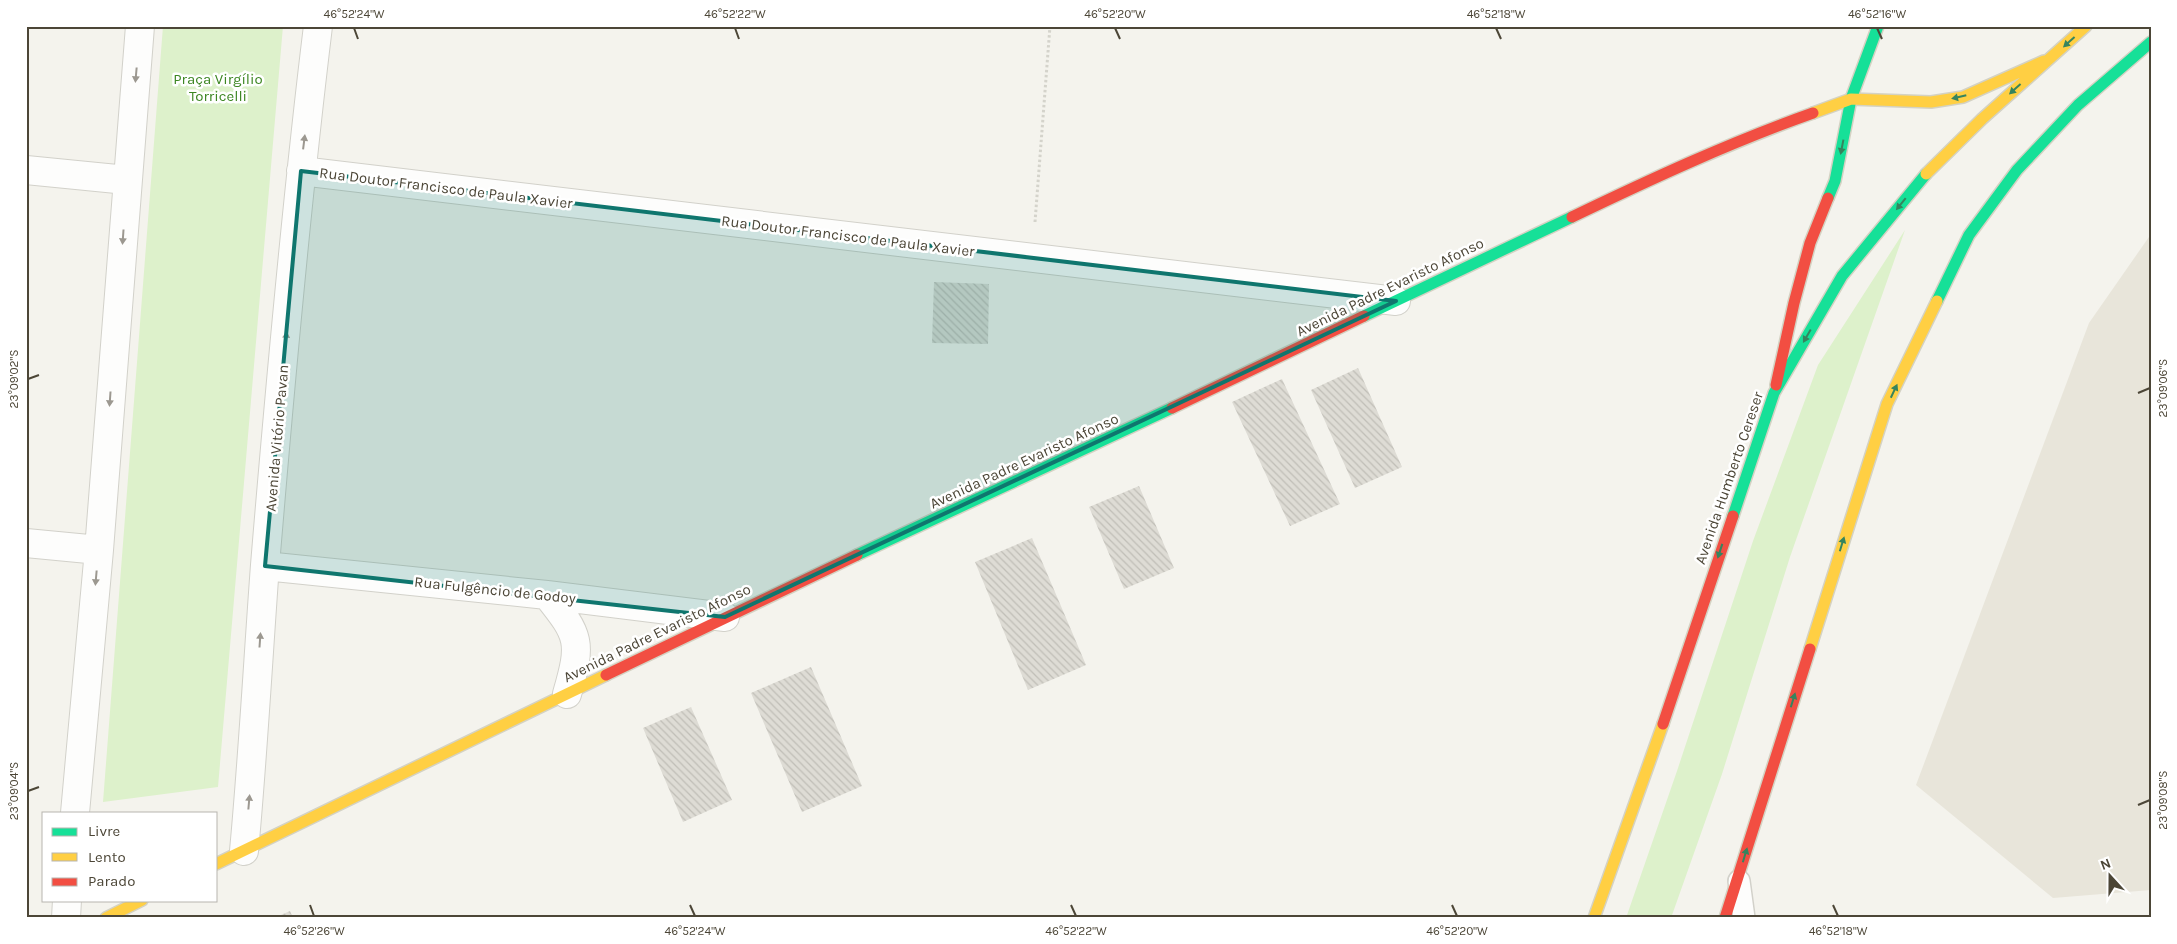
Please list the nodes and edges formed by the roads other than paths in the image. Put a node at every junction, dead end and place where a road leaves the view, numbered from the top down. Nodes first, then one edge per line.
1 (140, 26) edge
2 (318, 26) edge
3 (1878, 26) edge
4 (2086, 26) edge
5 (2151, 42) edge
6 (2052, 57) junction
7 (1851, 99) junction
8 (26, 170) edge
9 (301, 171) junction
10 (127, 180) junction
11 (1396, 301) junction
12 (1774, 394) junction
13 (26, 544) edge
14 (99, 550) junction
15 (265, 566) junction
16 (547, 594) junction
17 (725, 617) junction
18 (567, 694) junction
19 (75, 812) edge
20 (244, 851) junction
21 (218, 863) edge
22 (1739, 876) junction
23 (67, 902) edge
24 (138, 902) edge
25 (66, 918) edge
26 (106, 918) edge
27 (1594, 918) edge
28 (1725, 918) edge
29 (1744, 918) edge

1 -> 10 street
9 -> 2 street, Avenida Vitório Pavan
3 - 7 street
4 -> 6 street, Avenida Humberto Cereser
22 -> 5 street
6 -> 7 street
6 -> 12 street, Avenida Humberto Cereser
7 - 11 street, Avenida Padre Evaristo Afonso
7 -> 12 street
8 - 10 street
9 - 11 street, Rua Doutor Francisco de Paula Xavier
15 -> 9 street, Avenida Vitório Pavan
10 -> 14 street
11 - 17 street, Avenida Padre Evaristo Afonso
12 -> 27 street, Avenida Humberto Cereser
13 - 14 street
14 -> 19 street
15 - 16 street, Rua Fulgêncio de Godoy
20 -> 15 street, Avenida Vitório Pavan
16 - 17 street, Rua Fulgêncio de Godoy
16 - 18 street
17 - 18 street, Avenida Padre Evaristo Afonso
18 - 20 street, Avenida Padre Evaristo Afonso
20 - 21 street, Avenida Padre Evaristo Afonso
22 - 28 street
22 - 29 lane
23 - 25 street
24 - 26 street

